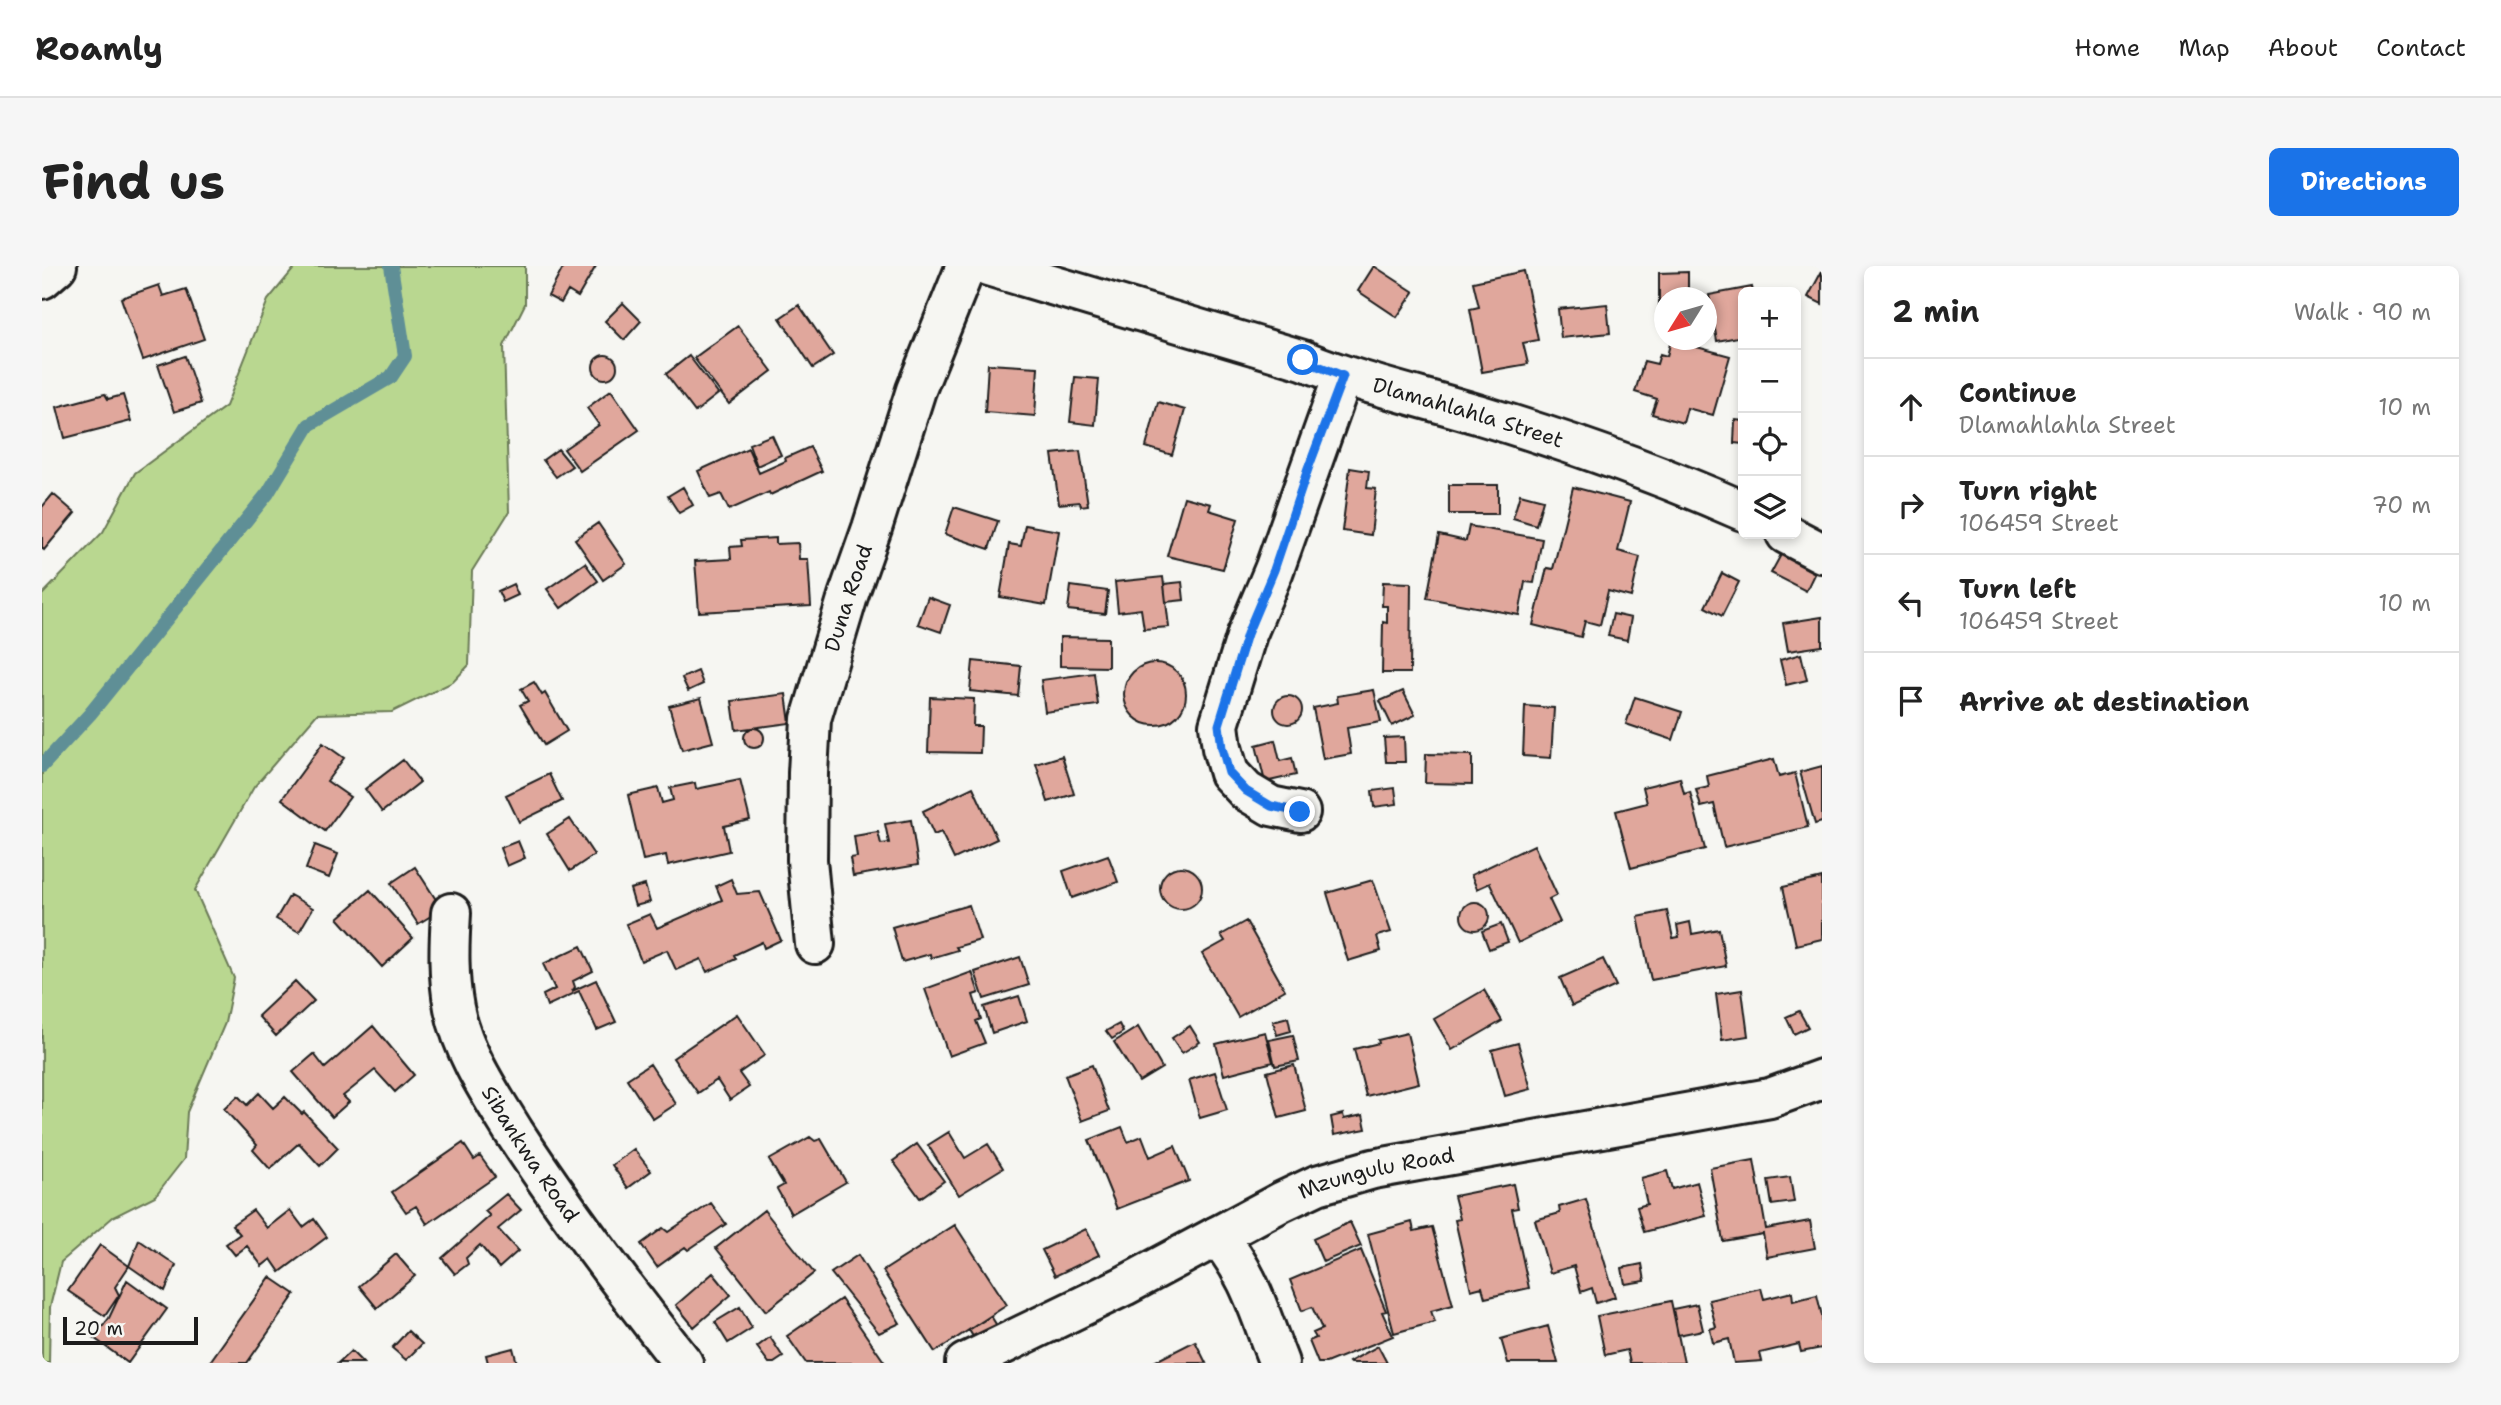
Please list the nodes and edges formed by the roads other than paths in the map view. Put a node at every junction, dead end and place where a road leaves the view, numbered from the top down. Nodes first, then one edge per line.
1 (57, 266) edge
2 (967, 266) edge
3 (988, 266) edge
4 (42, 279) edge
5 (1343, 376) junction
6 (1738, 509) edge
7 (1795, 539) edge
8 (1822, 553) edge
9 (1300, 812) dead end
10 (451, 913) dead end
11 (815, 944) dead end
12 (1822, 1079) edge
13 (1217, 1236) junction
14 (683, 1363) edge
15 (965, 1363) edge
16 (1279, 1363) edge

1 - 4 street
2 - 11 street, Duna Road
3 - 5 street, Dlamahlahla Street
5 - 6 street, Dlamahlahla Street
5 - 9 street
7 - 8 street
10 - 14 street, Sibankwa Road
12 - 13 street, Mzungulu Road
13 - 15 street, Mzungulu Road
13 - 16 street

